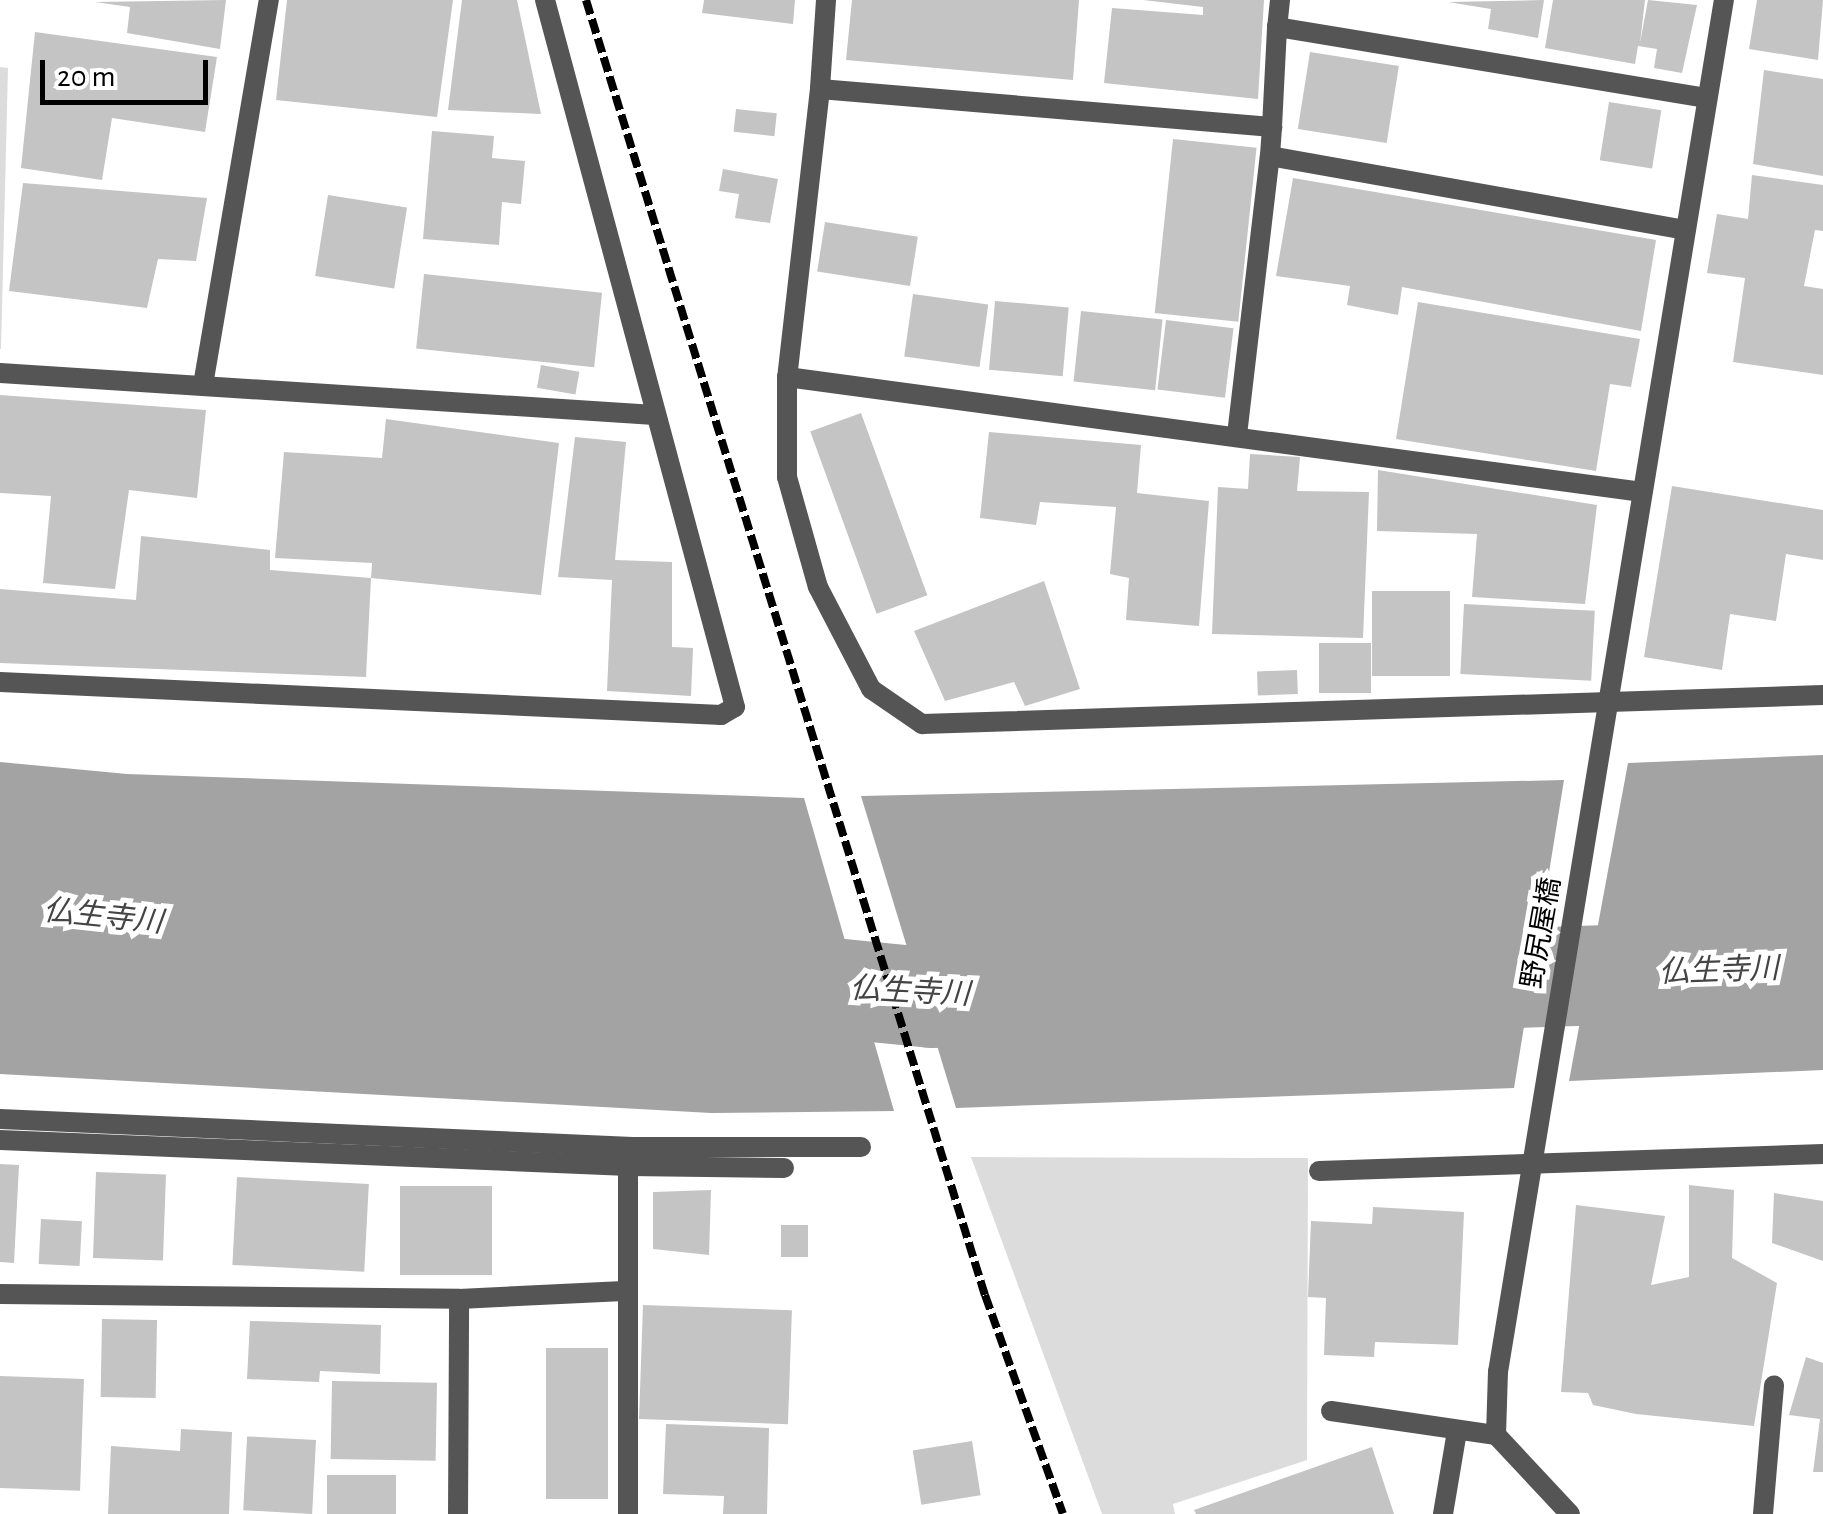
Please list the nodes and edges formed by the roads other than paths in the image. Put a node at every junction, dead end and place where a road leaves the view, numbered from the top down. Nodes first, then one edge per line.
1 (268, 0) edge
2 (545, 0) edge
3 (826, 0) edge
4 (1280, 0) edge
5 (1724, 0) edge
6 (1277, 27) junction
7 (820, 89) junction
8 (1707, 98) junction
9 (1272, 127) junction
10 (1270, 156) junction
11 (1685, 230) junction
12 (0, 373) edge
13 (786, 378) junction
14 (203, 385) junction
15 (655, 415) junction
16 (1238, 435) junction
17 (1642, 492) junction
18 (0, 682) edge
19 (1823, 694) edge
20 (1610, 703) junction
21 (0, 1119) edge
22 (0, 1140) edge
23 (861, 1147) dead end
24 (1532, 1153) junction
25 (1823, 1154) edge
26 (628, 1166) junction
27 (784, 1168) dead end
28 (1319, 1171) dead end
29 (624, 1291) junction
30 (0, 1294) edge
31 (459, 1298) junction
32 (1774, 1386) dead end
33 (1332, 1411) dead end
34 (1458, 1431) junction
35 (1496, 1435) junction
36 (458, 1514) edge
37 (628, 1514) edge
38 (1443, 1514) edge
39 (1570, 1514) edge
40 (1763, 1514) edge

1 - 14 street
2 - 15 street
3 - 7 street
4 - 6 street
5 - 8 street, 野尻屋橋
6 - 8 street
6 - 9 street
7 - 9 street
7 - 13 street
8 - 11 street, 野尻屋橋
9 - 10 street
10 - 11 street
10 - 16 street
11 - 17 street, 野尻屋橋
12 - 14 street
13 - 16 street
13 - 20 street
14 - 15 street
15 - 18 street
16 - 17 street
17 - 20 street, 野尻屋橋
19 - 20 street
20 - 24 street, 野尻屋橋
21 - 23 street
22 - 26 street
24 - 25 street
24 - 28 street
24 - 35 street, 野尻屋橋
26 - 27 street
26 - 29 street
29 - 31 street
29 - 37 street
30 - 31 street
31 - 36 street
32 - 40 street
33 - 34 street
34 - 35 street
34 - 38 street
35 - 39 street

